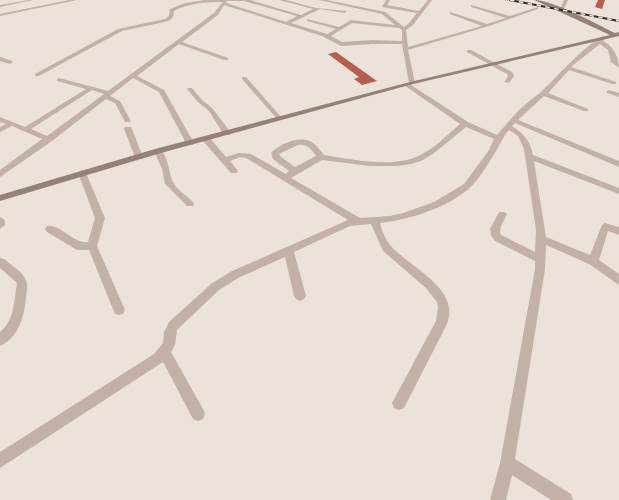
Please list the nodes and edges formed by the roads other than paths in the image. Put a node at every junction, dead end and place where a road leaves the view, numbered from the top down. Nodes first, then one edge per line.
1 (32, 0) edge
2 (75, 0) edge
3 (244, 0) edge
4 (282, 0) edge
5 (321, 0) edge
6 (347, 0) edge
7 (388, 0) edge
8 (430, 0) edge
9 (536, 0) edge
10 (543, 0) edge
11 (566, 0) edge
12 (354, 1) dead end
13 (226, 2) edge
14 (362, 3) dead end
15 (299, 4) junction
16 (0, 6) edge
17 (267, 6) junction
18 (473, 6) dead end
19 (357, 7) junction
20 (536, 8) dead end
21 (562, 8) junction
22 (317, 9) junction
23 (284, 11) junction
24 (252, 12) junction
25 (345, 12) junction
26 (420, 12) junction
27 (452, 13) dead end
28 (0, 15) edge
29 (301, 16) junction
30 (339, 16) dead end
31 (270, 18) junction
32 (511, 18) junction
33 (309, 20) dead end
34 (286, 23) junction
35 (485, 25) junction
36 (339, 28) junction
37 (402, 28) junction
38 (618, 35) edge
39 (328, 36) junction
40 (602, 39) junction
41 (178, 42) junction
42 (405, 46) junction
43 (469, 51) dead end
44 (0, 58) edge
45 (226, 59) dead end
46 (10, 62) dead end
47 (493, 63) junction
48 (619, 66) edge
49 (568, 68) junction
50 (37, 75) dead end
51 (133, 76) junction
52 (244, 78) dead end
53 (59, 80) dead end
54 (507, 82) dead end
55 (614, 83) dead end
56 (409, 84) junction
57 (91, 88) junction
58 (190, 88) dead end
59 (609, 92) dead end
60 (543, 93) junction
61 (108, 95) junction
62 (619, 95) edge
63 (586, 110) dead end
64 (0, 119) edge
65 (280, 119) junction
66 (127, 121) dead end
67 (511, 123) junction
68 (11, 124) junction
69 (465, 124) junction
70 (128, 129) dead end
71 (0, 130) edge
72 (25, 130) junction
73 (227, 133) junction
74 (206, 138) junction
75 (498, 138) junction
76 (49, 139) junction
77 (190, 143) junction
78 (158, 151) junction
79 (529, 156) junction
80 (139, 157) junction
81 (321, 157) junction
82 (225, 160) junction
83 (619, 164) edge
84 (295, 170) junction
85 (234, 171) dead end
86 (82, 173) junction
87 (0, 174) edge
88 (287, 178) junction
89 (619, 190) edge
90 (0, 198) edge
91 (190, 204) dead end
92 (502, 214) dead end
93 (0, 220) edge
94 (374, 220) junction
95 (359, 222) junction
96 (0, 226) edge
97 (50, 229) dead end
98 (619, 232) edge
99 (541, 239) junction
100 (92, 246) junction
101 (288, 250) junction
102 (540, 259) junction
103 (593, 261) junction
104 (0, 262) edge
105 (619, 280) edge
106 (300, 296) dead end
107 (119, 310) dead end
108 (0, 340) edge
109 (164, 352) junction
110 (399, 403) dead end
111 (198, 414) dead end
112 (0, 461) edge
113 (507, 464) junction
114 (498, 500) edge
115 (565, 500) edge

1 - 16 lane
2 - 28 street
3 - 13 street
3 - 17 street
4 - 15 street
4 - 17 street
5 - 19 street
6 - 12 street
7 - 26 street
8 - 26 street
9 - 38 street
10 - 21 street
11 - 21 street
13 - 24 street
13 - 41 street
13 - 50 street
14 - 19 street
15 - 22 street
15 - 23 street
17 - 23 street
17 - 24 street
18 - 32 street
19 - 25 street
19 - 37 street
20 - 32 street
21 - 38 street
22 - 25 street
22 - 29 street
23 - 29 street
23 - 31 street
24 - 31 street
25 - 30 street
26 - 37 street
27 - 35 street
29 - 34 street
31 - 34 street
32 - 35 street
33 - 36 street
34 - 39 street
35 - 42 street
36 - 37 street
36 - 39 street
37 - 42 street
38 - 40 street
39 - 42 street
40 - 47 street
40 - 48 street
40 - 49 street
41 - 45 street
41 - 51 street
42 - 56 street
43 - 47 street
44 - 46 street
47 - 54 street
47 - 56 street
49 - 55 street
49 - 60 street
51 - 61 street
51 - 77 street
52 - 65 street
53 - 57 street
56 - 65 street
56 - 69 street
57 - 61 street
57 - 72 street
58 - 73 street
59 - 62 street
60 - 63 street
60 - 67 street
61 - 66 street
61 - 76 street
64 - 68 street
65 - 73 street
67 - 75 street
67 - 79 street
67 - 83 street
68 - 71 street
68 - 72 street
69 - 75 street
69 - 81 street
70 - 80 street
72 - 76 street
73 - 74 street
74 - 77 street
74 - 82 street
75 - 94 street
76 - 87 street
77 - 78 street
78 - 80 street
78 - 91 street
79 - 89 street
79 - 99 street
80 - 86 street
81 - 84 street
81 - 84 street
82 - 85 street
82 - 88 street
84 - 88 street
86 - 90 street
86 - 100 street
88 - 95 street
92 - 102 street
93 - 96 street
94 - 95 street
94 - 110 street
95 - 101 street
97 - 100 street
98 - 103 street
99 - 102 street
99 - 103 street
100 - 107 street
101 - 106 street
101 - 109 street
102 - 113 street
103 - 105 street
104 - 108 street
109 - 111 street
109 - 112 street
113 - 114 street
113 - 115 street

